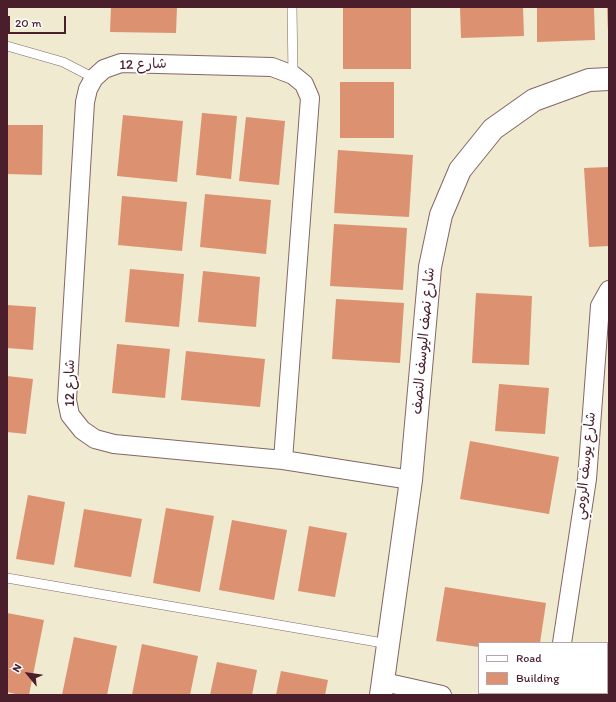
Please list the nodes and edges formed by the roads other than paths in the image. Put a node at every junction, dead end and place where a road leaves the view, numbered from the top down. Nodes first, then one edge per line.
1 (292, 7) edge
2 (7, 46) edge
3 (294, 75) junction
4 (94, 78) junction
5 (609, 79) edge
6 (609, 290) edge
7 (283, 460) junction
8 (411, 480) junction
9 (7, 578) edge
10 (562, 642) edge
11 (389, 644) junction
12 (382, 688) edge
13 (442, 695) edge

1 - 3 lane
2 - 4 lane
3 - 4 street, شارع 12
3 - 7 street
4 - 7 street, شارع 12
5 - 8 street, شارع نصف اليوسف النصف
6 - 10 street, شارع يوسف الرومي
7 - 8 street, شارع 12
8 - 11 street, شارع نصف اليوسف النصف
9 - 11 lane
11 - 12 street, شارع نصف اليوسف النصف
12 - 13 street

